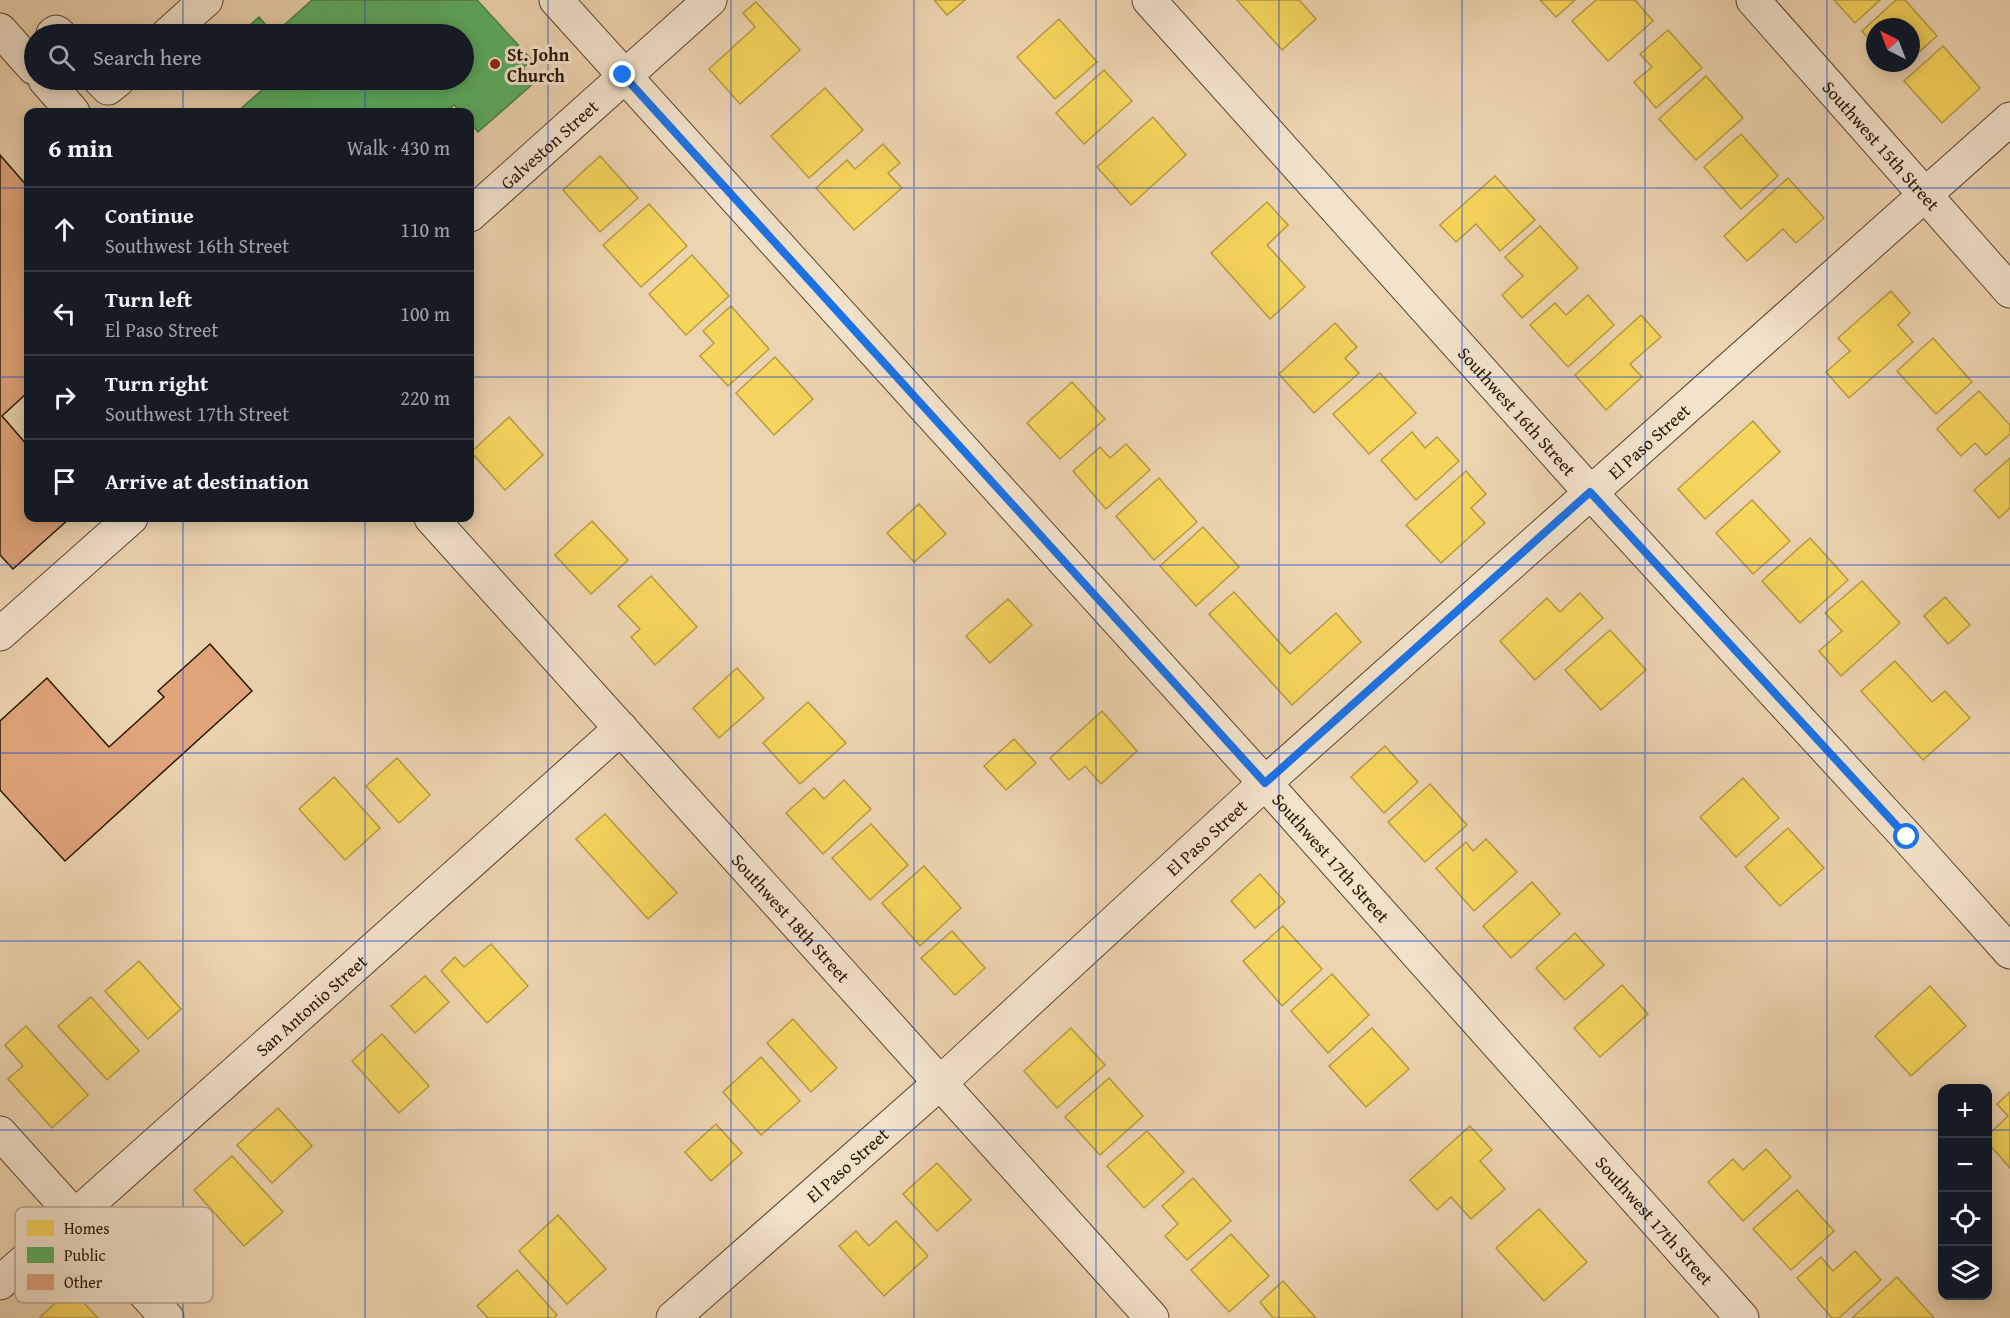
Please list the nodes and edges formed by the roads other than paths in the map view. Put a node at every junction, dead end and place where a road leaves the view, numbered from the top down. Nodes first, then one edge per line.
1 (206, 0) edge
2 (556, 0) edge
3 (710, 0) edge
4 (1149, 0) edge
5 (1753, 0) edge
6 (179, 24) edge
7 (623, 75) junction
8 (53, 90) edge
9 (69, 108) edge
10 (2010, 119) edge
11 (1925, 194) junction
12 (474, 211) edge
13 (2010, 291) edge
14 (1590, 492) junction
15 (126, 522) edge
16 (435, 522) edge
17 (0, 634) edge
18 (621, 728) junction
19 (1265, 783) junction
20 (2010, 952) edge
21 (941, 1082) junction
22 (0, 1133) edge
23 (66, 1207) edge
24 (84, 1207) edge
25 (15, 1269) edge
26 (0, 1282) edge
27 (153, 1303) edge
28 (167, 1318) edge
29 (673, 1318) edge
30 (1152, 1318) edge
31 (1742, 1318) edge

1 - 6 street
2 - 7 street, Southwest 17th Street
3 - 7 street, Galveston Street
4 - 14 street, Southwest 16th Street
5 - 11 street, Southwest 15th Street
7 - 12 street, Galveston Street
7 - 19 street, Southwest 17th Street
8 - 9 street
10 - 11 street, El Paso Street
11 - 13 street, Southwest 15th Street
11 - 14 street, El Paso Street
14 - 19 street, El Paso Street
14 - 20 street, Southwest 16th Street
15 - 17 street
16 - 18 street, Southwest 18th Street
18 - 21 street, Southwest 18th Street
18 - 24 street, San Antonio Street
19 - 21 street, El Paso Street
19 - 31 street, Southwest 17th Street
21 - 29 street, El Paso Street
21 - 30 street, Southwest 18th Street
22 - 23 street
25 - 26 street, San Antonio Street
27 - 28 street

